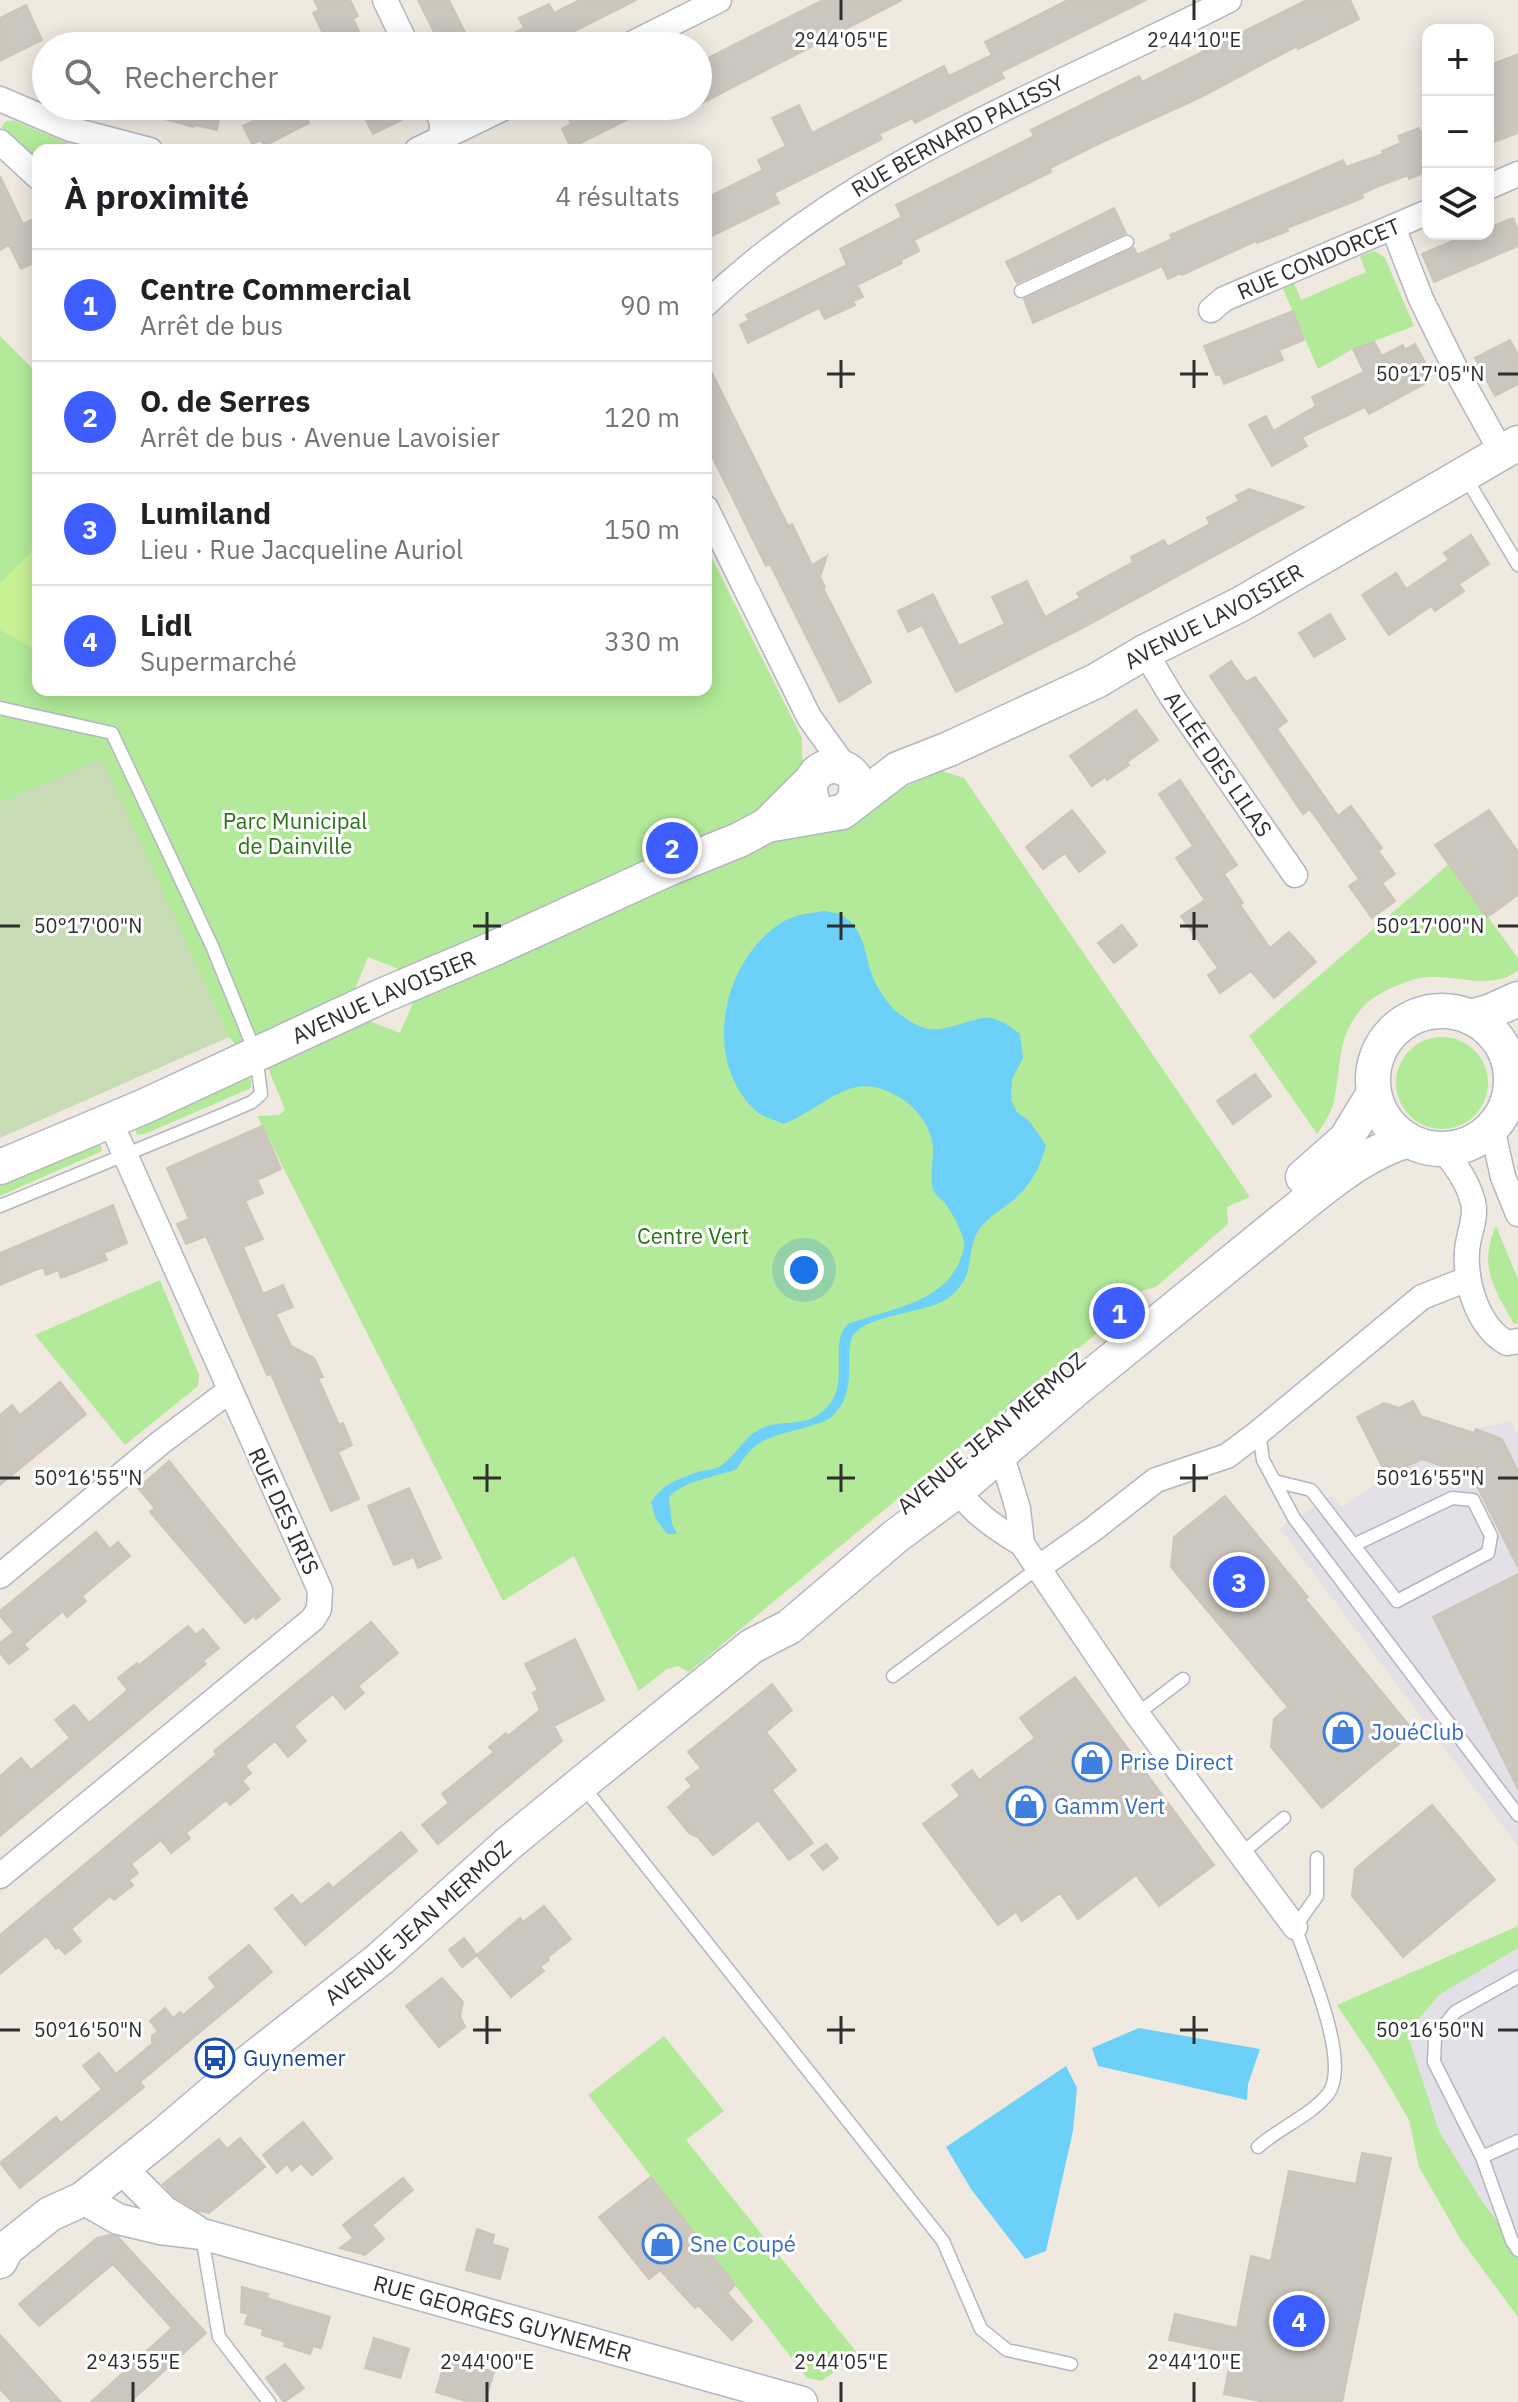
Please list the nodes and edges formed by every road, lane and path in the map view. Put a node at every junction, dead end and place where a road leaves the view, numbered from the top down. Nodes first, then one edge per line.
1 (385, 0) edge
2 (719, 0) edge
3 (1229, 0) edge
4 (400, 32) edge
5 (655, 32) edge
6 (0, 99) edge
7 (32, 113) edge
8 (48, 120) edge
9 (441, 120) edge
10 (484, 120) edge
11 (0, 142) edge
12 (109, 144) edge
13 (442, 144) edge
14 (32, 171) edge
15 (1518, 174) edge
16 (1494, 184) edge
17 (1422, 215) edge
18 (1393, 227) junction
19 (1127, 242) dead end
20 (1021, 291) dead end
21 (712, 298) edge
22 (1211, 310) dead end
23 (1510, 448) edge
24 (1464, 475) junction
25 (712, 520) edge
26 (1518, 565) edge
27 (1145, 652) junction
28 (0, 708) edge
29 (834, 784) junction
30 (1295, 875) dead end
31 (1518, 999) edge
32 (1470, 1017) junction
33 (256, 1054) junction
34 (1515, 1076) edge
35 (1374, 1093) junction
36 (110, 1121) junction
37 (1492, 1128) junction
38 (1408, 1140) junction
39 (1442, 1149) junction
40 (125, 1153) junction
41 (0, 1167) edge
42 (0, 1206) edge
43 (1518, 1214) edge
44 (1468, 1276) junction
45 (1518, 1341) edge
46 (229, 1391) junction
47 (1020, 1411) junction
48 (1259, 1432) junction
49 (1010, 1444) junction
50 (1274, 1481) junction
51 (958, 1490) junction
52 (1022, 1544) junction
53 (1354, 1545) junction
54 (1038, 1568) junction
55 (0, 1576) edge
56 (752, 1646) junction
57 (893, 1676) dead end
58 (1183, 1679) dead end
59 (1137, 1714) junction
60 (581, 1784) junction
61 (1518, 1815) edge
62 (1284, 1818) dead end
63 (1242, 1853) junction
64 (1317, 1858) dead end
65 (0, 1876) edge
66 (1295, 1927) junction
67 (1518, 1977) edge
68 (1518, 2141) edge
69 (1258, 2147) dead end
70 (1482, 2157) junction
71 (122, 2169) junction
72 (83, 2199) junction
73 (202, 2234) junction
74 (1518, 2250) edge
75 (0, 2261) edge
76 (0, 2271) edge
77 (1071, 2364) dead end
78 (269, 2402) edge
79 (802, 2402) edge

1 - 4 street
2 - 5 street
3 - 21 street, RUE BERNARD PALISSY
6 - 7 street
8 - 12 street
9 - 13 street
10 - 13 street
11 - 14 street
15 - 16 street
17 - 18 street, RUE CONDORCET
18 - 22 street, RUE CONDORCET
18 - 23 street
19 - 20 lane
23 - 24 main road, AVENUE LAVOISIER
24 - 26 lane
24 - 27 main road, AVENUE LAVOISIER
25 - 29 street
27 - 29 main road, AVENUE LAVOISIER
27 - 30 street, ALLÉE DES LILAS
28 - 33 lane
29 - 33 main road, AVENUE LAVOISIER
31 - 32 main road
32 - 34 main road
32 - 35 main road
33 - 36 main road, AVENUE LAVOISIER
33 - 40 lane
34 - 37 main road
35 - 38 main road
35 - 47 main road, AVENUE JEAN MERMOZ
36 - 40 street, RUE DES IRIS
36 - 41 main road, AVENUE LAVOISIER
37 - 39 main road
37 - 43 street
38 - 39 main road
38 - 49 main road, AVENUE JEAN MERMOZ
39 - 44 street
40 - 42 lane
40 - 46 street, RUE DES IRIS
44 - 45 street
44 - 48 street
46 - 55 street
46 - 65 street, RUE DES IRIS
47 - 51 street
47 - 56 main road, AVENUE JEAN MERMOZ
48 - 50 lane
48 - 54 street
49 - 51 main road, AVENUE JEAN MERMOZ
49 - 52 street
50 - 53 lane
50 - 61 lane
51 - 52 street
51 - 56 main road, AVENUE JEAN MERMOZ
52 - 54 street
53 - 53 lane
54 - 57 lane
54 - 59 street
56 - 60 main road, AVENUE JEAN MERMOZ
58 - 59 lane
59 - 63 street
60 - 71 main road, AVENUE JEAN MERMOZ
60 - 77 lane
62 - 63 lane
63 - 66 street
64 - 66 lane
66 - 69 lane
67 - 70 lane
68 - 70 lane
70 - 74 lane
71 - 72 main road, AVENUE JEAN MERMOZ
71 - 73 street
72 - 73 street
72 - 75 main road
72 - 76 main road
73 - 78 lane
73 - 79 street, RUE GEORGES GUYNEMER

